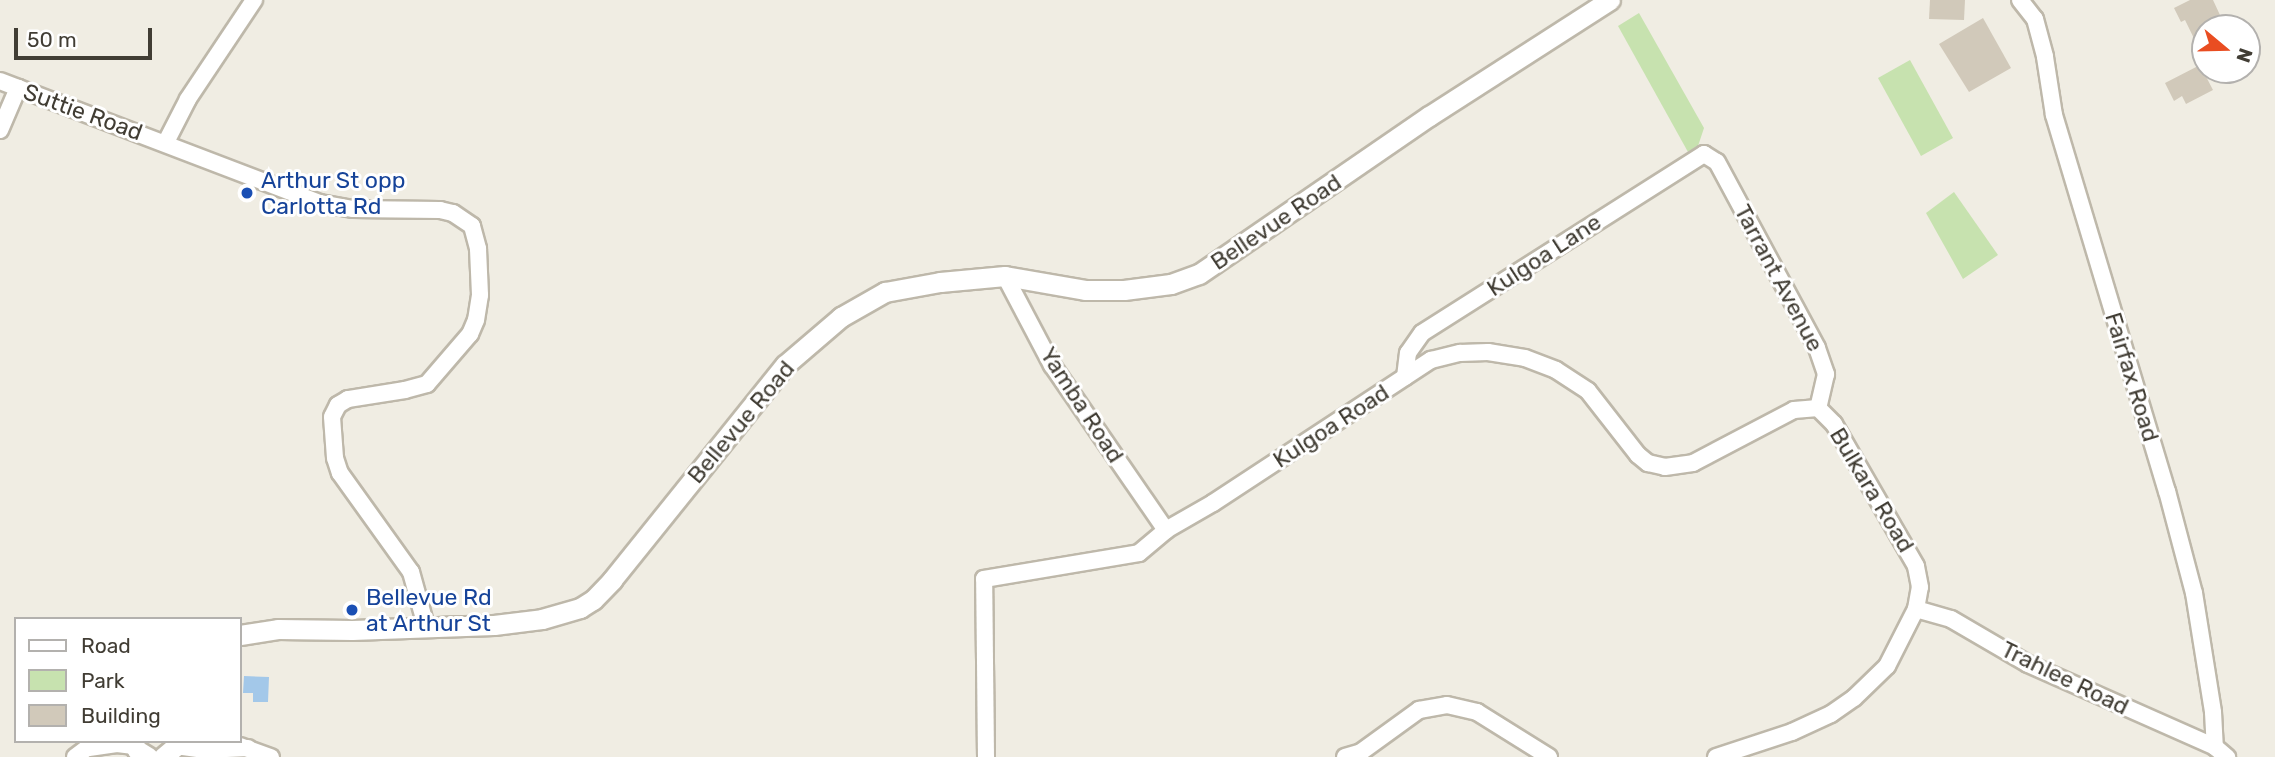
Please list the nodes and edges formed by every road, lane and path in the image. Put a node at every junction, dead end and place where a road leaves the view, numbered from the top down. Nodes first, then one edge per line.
1 (254, 0) edge
2 (1610, 0) edge
3 (2020, 0) edge
4 (0, 81) edge
5 (18, 88) junction
6 (0, 130) edge
7 (166, 142) junction
8 (1708, 155) joint
9 (1005, 276) junction
10 (1405, 377) junction
11 (1818, 408) junction
12 (1166, 530) junction
13 (1916, 609) junction
14 (426, 626) junction
15 (242, 635) edge
16 (229, 743) edge
17 (248, 748) junction
18 (87, 749) edge
19 (137, 750) edge
20 (170, 751) edge
21 (2221, 752) edge
22 (271, 757) edge
23 (986, 757) edge
24 (1345, 757) edge
25 (1549, 757) edge
26 (1716, 757) edge

1 - 7 street
2 - 9 street, Bellevue Road
3 - 21 street, Fairfax Road
4 - 5 street, Suttie Road
5 - 6 street
5 - 7 street, Suttie Road
7 - 14 street, Suttie Road
8 - 10 street, Kulgoa Lane
8 - 11 street, Tarrant Avenue
9 - 12 street, Yamba Road
9 - 14 street, Bellevue Road
10 - 11 street, Kulgoa Road
10 - 12 street, Kulgoa Road
11 - 13 street, Bulkara Road
12 - 23 street, Kulgoa Road
13 - 21 street, Trahlee Road
13 - 26 street, Bulkara Road
14 - 15 street, Bellevue Road
16 - 17 street
17 - 20 street
17 - 22 street
18 - 19 street
24 - 25 street

